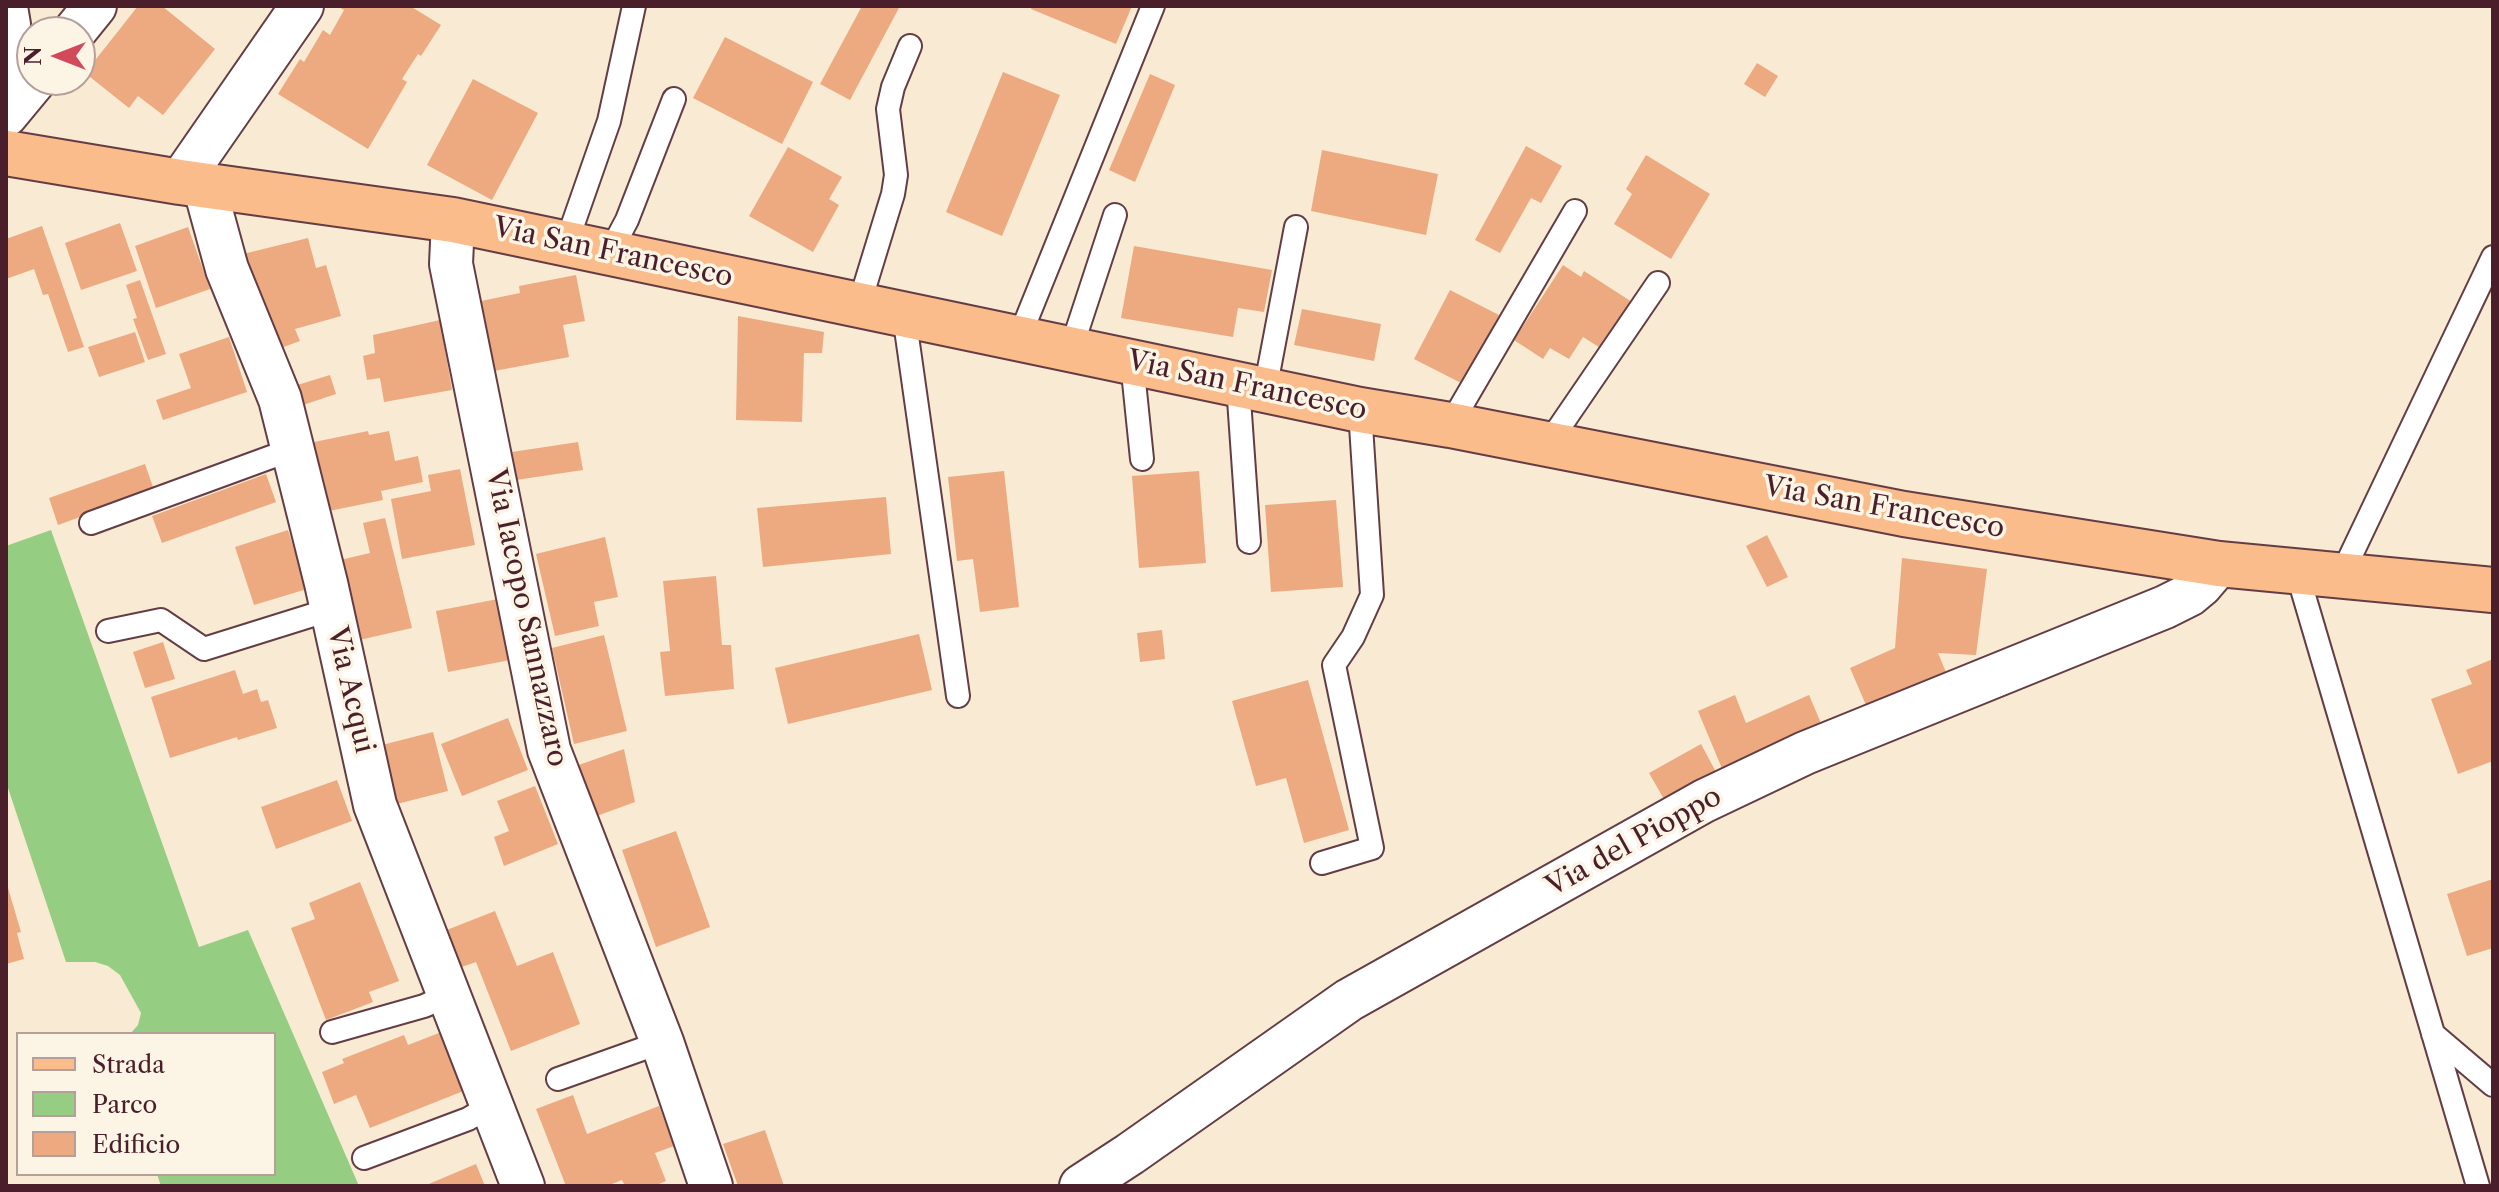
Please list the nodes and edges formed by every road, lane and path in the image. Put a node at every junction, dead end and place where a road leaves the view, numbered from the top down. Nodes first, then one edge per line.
1 (16, 6) edge
2 (302, 6) edge
3 (634, 6) edge
4 (1153, 6) edge
5 (910, 46) dead end
6 (20, 98) edge
7 (674, 99) dead end
8 (6, 153) edge
9 (192, 184) junction
10 (1575, 211) dead end
11 (1115, 215) dead end
12 (453, 220) junction
13 (1296, 227) dead end
14 (566, 244) junction
15 (610, 252) junction
16 (2493, 257) edge
17 (1658, 283) dead end
18 (859, 305) junction
19 (904, 315) junction
20 (1019, 338) junction
21 (1071, 349) junction
22 (1132, 362) junction
23 (1252, 387) junction
24 (1360, 410) junction
25 (1450, 425) junction
26 (1548, 444) junction
27 (293, 449) junction
28 (1142, 459) dead end
29 (91, 523) dead end
30 (1249, 542) dead end
31 (2219, 564) junction
32 (2297, 572) junction
33 (2341, 576) junction
34 (2493, 590) edge
35 (332, 609) junction
36 (108, 631) dead end
37 (958, 696) dead end
38 (1322, 863) dead end
39 (449, 995) junction
40 (332, 1032) dead end
41 (2433, 1034) junction
42 (662, 1042) junction
43 (558, 1079) dead end
44 (2493, 1085) edge
45 (492, 1105) junction
46 (364, 1158) dead end
47 (703, 1182) edge
48 (523, 1186) edge
49 (1081, 1186) edge
50 (2478, 1186) edge

1 - 6 lane
2 - 9 street
3 - 14 lane
4 - 20 lane
5 - 18 lane
7 - 15 lane
8 - 9 main road, Via San Francesco
9 - 12 main road, Via San Francesco
9 - 27 street, Via Acqui
10 - 25 lane
11 - 21 lane
12 - 14 main road, Via San Francesco
12 - 42 street, Via Iacopo Sannazzaro
13 - 23 lane
14 - 15 main road, Via San Francesco
15 - 18 main road, Via San Francesco
16 - 33 lane
17 - 26 lane
18 - 19 main road, Via San Francesco
19 - 20 main road, Via San Francesco
19 - 37 lane
20 - 21 main road, Via San Francesco
21 - 22 main road, Via San Francesco
22 - 23 main road, Via San Francesco
22 - 28 lane
23 - 24 main road, Via San Francesco
23 - 30 lane
24 - 25 main road, Via San Francesco
24 - 38 lane
25 - 26 main road, Via San Francesco
26 - 31 main road, Via San Francesco
27 - 29 lane
27 - 35 street, Via Acqui
31 - 32 main road, Via San Francesco
31 - 49 street, Via del Pioppo
32 - 33 main road, Via San Francesco
32 - 41 lane
33 - 34 main road, Via San Francesco
35 - 36 lane
35 - 39 street, Via Acqui
39 - 40 lane
39 - 45 street, Via Acqui
41 - 44 lane
41 - 50 lane
42 - 43 lane
42 - 47 street, Via Iacopo Sannazzaro
45 - 46 lane
45 - 48 street, Via Acqui

